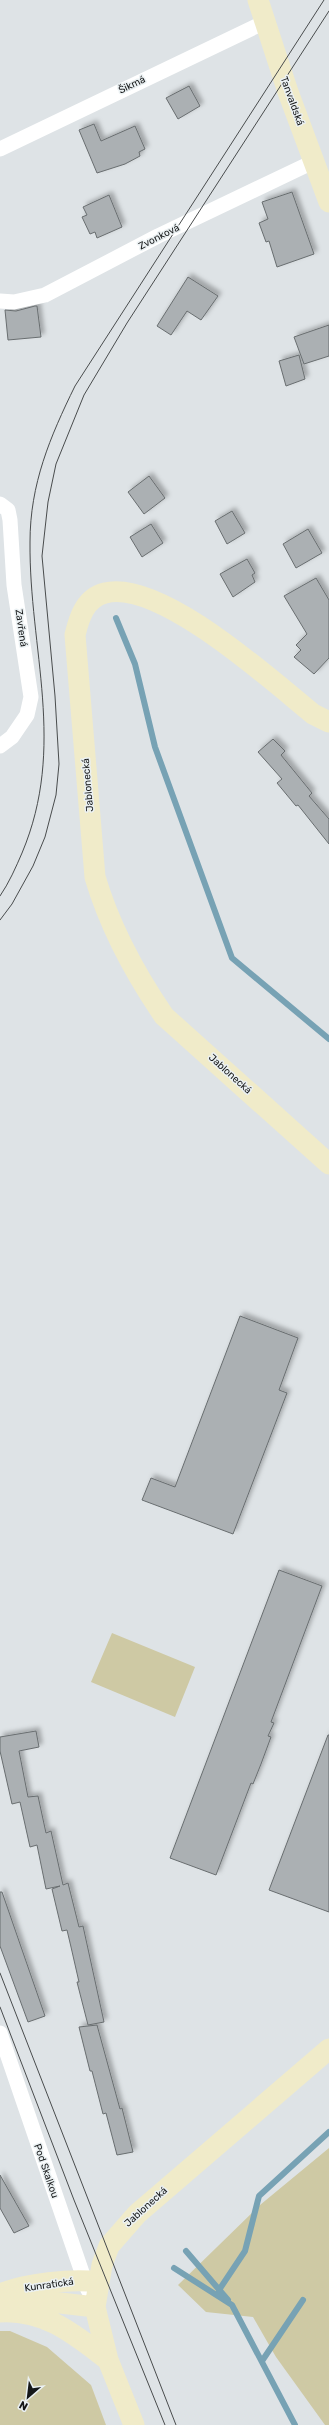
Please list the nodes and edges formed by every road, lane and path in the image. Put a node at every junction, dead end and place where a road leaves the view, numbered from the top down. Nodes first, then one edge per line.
1 (258, 0) edge
2 (265, 22) junction
3 (0, 149) edge
4 (315, 161) junction
5 (329, 202) edge
6 (0, 302) edge
7 (0, 504) edge
8 (329, 722) edge
9 (0, 746) edge
10 (329, 1164) edge
11 (0, 2033) edge
12 (329, 2049) edge
13 (91, 2281) junction
14 (0, 2294) edge
15 (0, 2302) edge
16 (95, 2307) junction
17 (0, 2312) edge
18 (108, 2360) junction
19 (134, 2425) edge

1 - 2 main road, Tanvaldská
2 - 3 street, Šikmá
2 - 4 main road, Tanvaldská
4 - 5 main road, Tanvaldská
4 - 6 street, Zvonková
7 - 9 street, Zavřená
8 - 10 main road, Jablonecká
11 - 13 street, Pod Skalkou
12 - 13 main road, Jablonecká
13 - 14 main road, Kunratická
13 - 16 main road, Jablonecká
15 - 16 main road, Kunratická
16 - 18 main road, Jablonecká
17 - 18 main road
18 - 19 main road, Jablonecká

